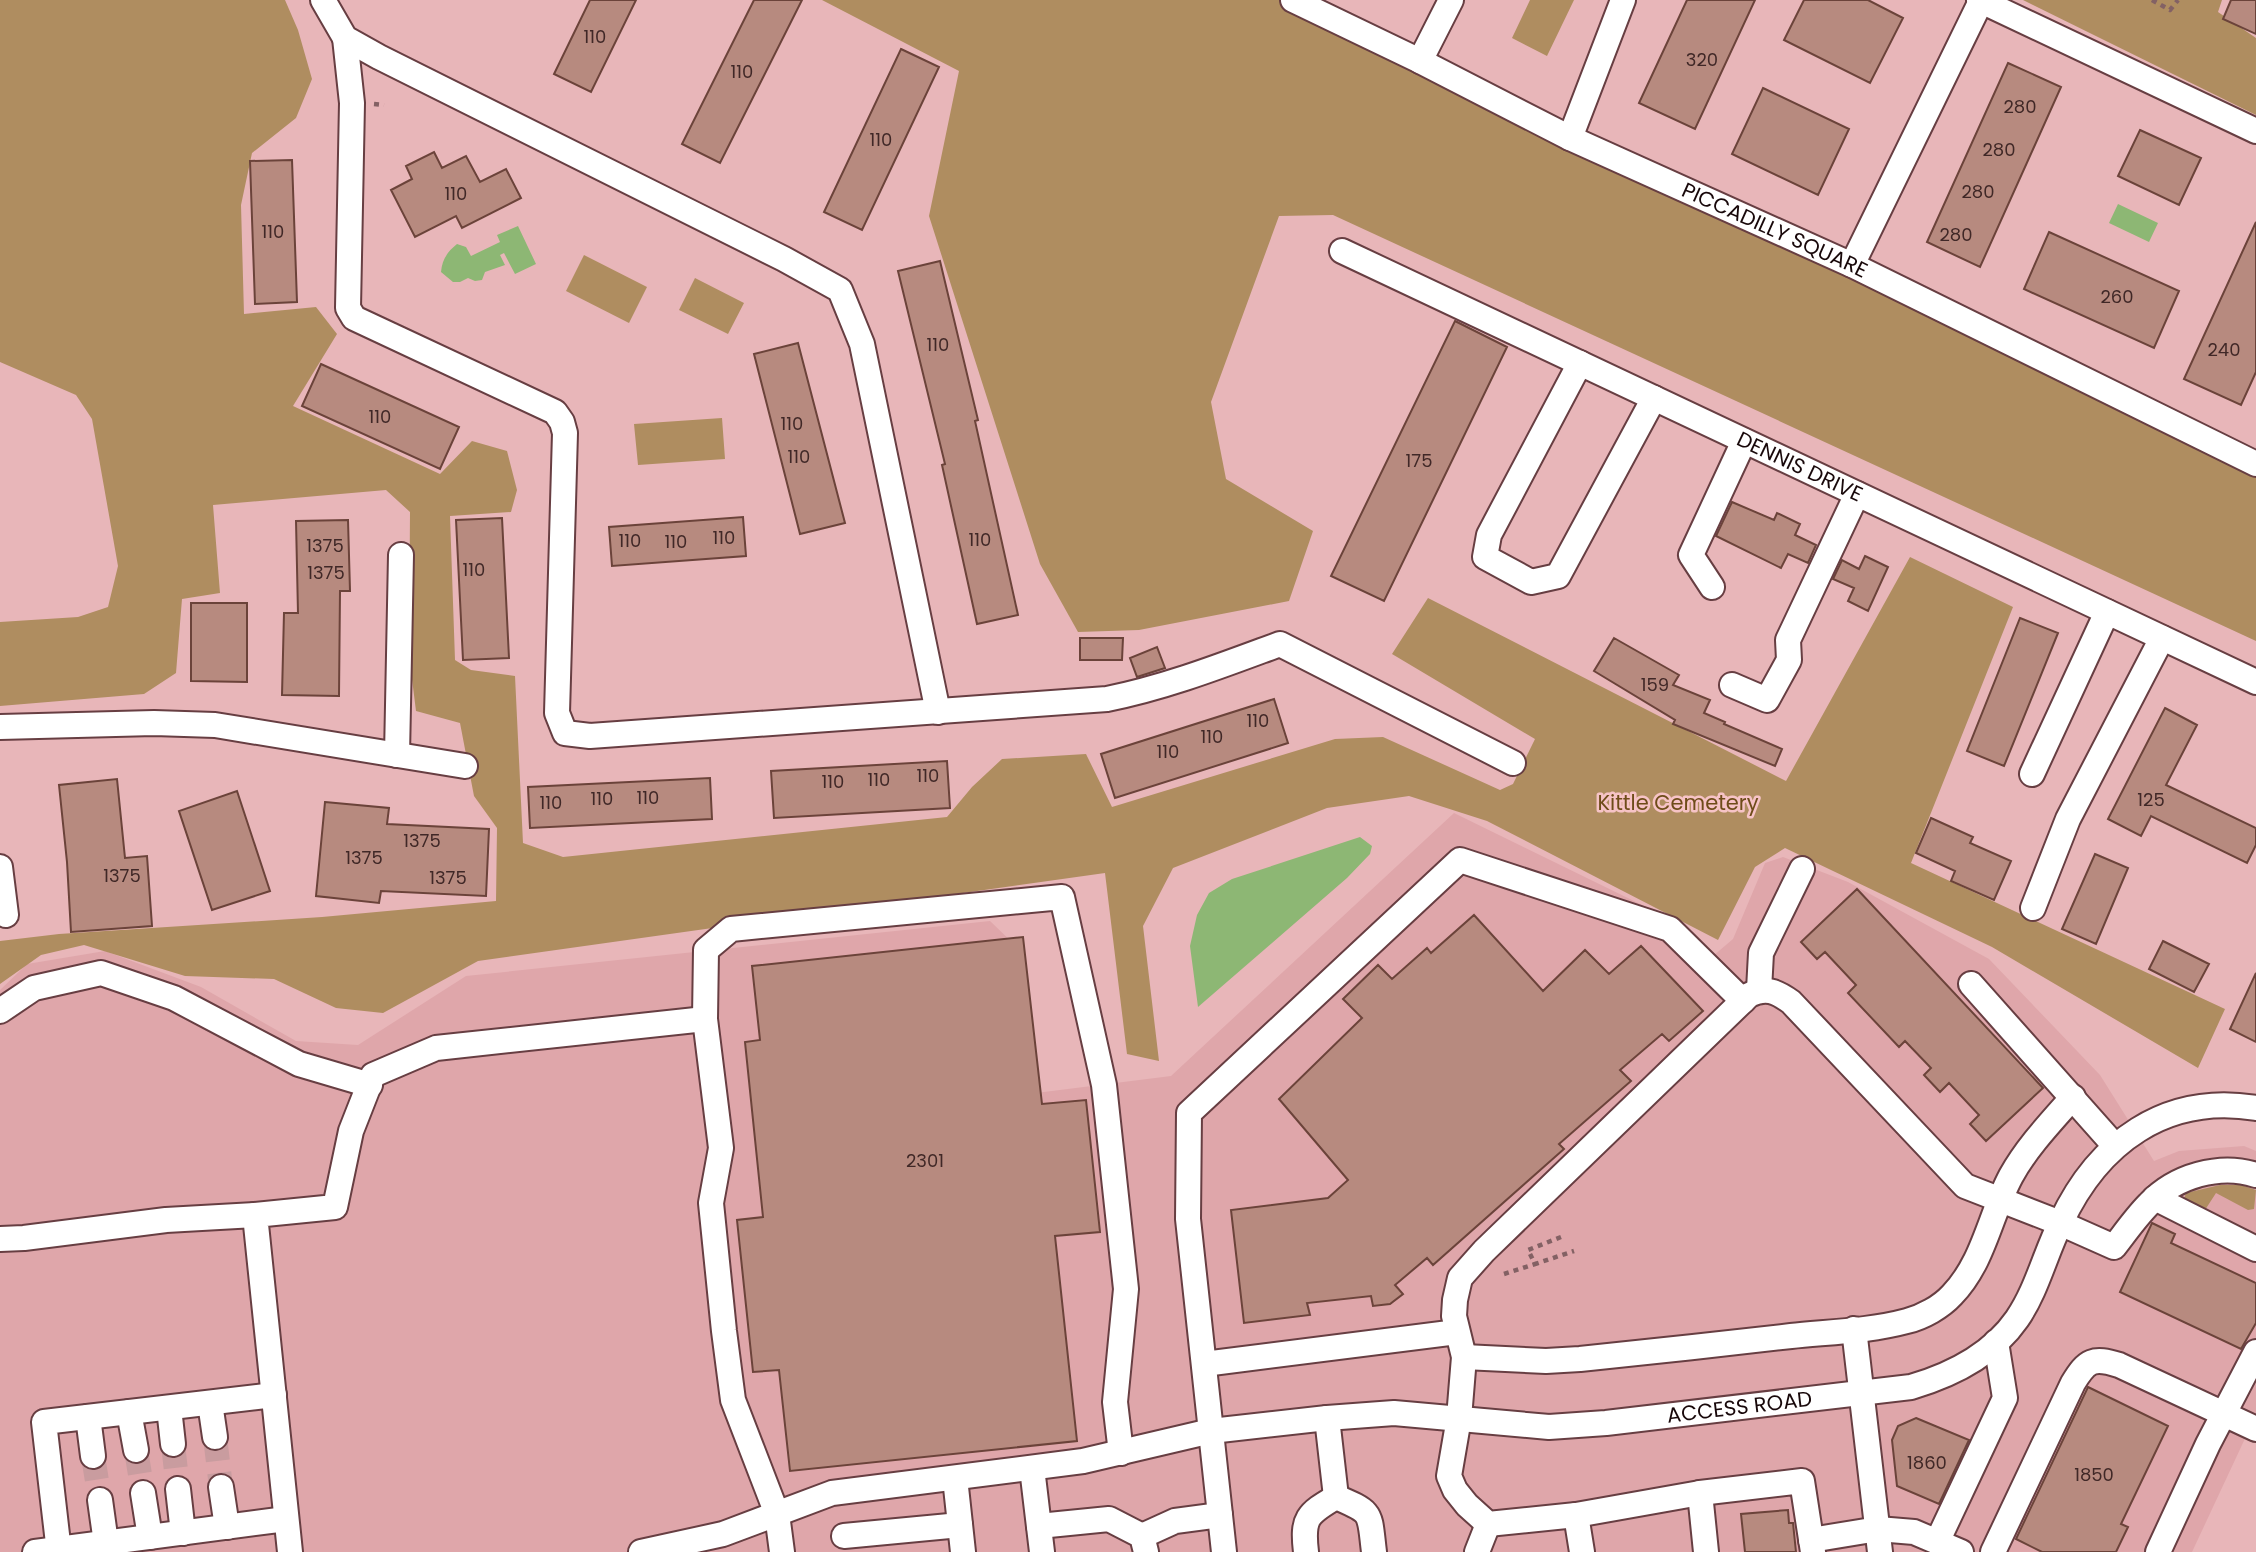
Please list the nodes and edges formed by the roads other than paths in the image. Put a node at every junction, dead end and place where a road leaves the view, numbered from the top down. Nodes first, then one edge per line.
1 (323, 0) edge
2 (1293, 0) edge
3 (1451, 0) edge
4 (1623, 0) edge
5 (1980, 0) edge
6 (345, 38) junction
7 (1420, 61) junction
8 (2256, 131) edge
9 (1570, 138) junction
10 (1342, 251) dead end
11 (1852, 265) junction
12 (1580, 363) junction
13 (1654, 398) junction
14 (1744, 440) junction
15 (2256, 464) edge
16 (1857, 494) junction
17 (401, 555) dead end
18 (1712, 587) dead end
19 (2107, 612) junction
20 (2162, 638) junction
21 (2256, 682) edge
22 (1732, 684) dead end
23 (938, 712) junction
24 (0, 727) edge
25 (397, 755) junction
26 (1513, 764) dead end
27 (466, 766) dead end
28 (2032, 774) dead end
29 (0, 867) edge
30 (1802, 869) dead end
31 (2033, 908) dead end
32 (6, 915) dead end
33 (1971, 984) dead end
34 (1751, 995) junction
35 (0, 1011) edge
36 (705, 1019) junction
37 (370, 1085) junction
38 (2073, 1097) junction
39 (2256, 1108) edge
40 (2115, 1146) junction
41 (2256, 1175) edge
42 (2155, 1198) junction
43 (2000, 1199) junction
44 (255, 1215) junction
45 (2060, 1223) junction
46 (0, 1239) edge
47 (2256, 1250) edge
48 (1854, 1329) junction
49 (1457, 1332) junction
50 (1996, 1342) junction
51 (2256, 1352) edge
52 (1464, 1357) junction
53 (1204, 1364) junction
54 (1863, 1393) junction
55 (274, 1395) junction
56 (210, 1403) junction
57 (169, 1408) junction
58 (129, 1412) junction
59 (2225, 1415) junction
60 (88, 1417) junction
61 (1327, 1418) junction
62 (1459, 1418) junction
63 (2256, 1429) edge
64 (1210, 1431) junction
65 (215, 1437) tunnel mouth
66 (173, 1444) tunnel mouth
67 (136, 1450) tunnel mouth
68 (1121, 1453) junction
69 (93, 1456) tunnel mouth
70 (1032, 1468) junction
71 (955, 1478) junction
72 (222, 1487) tunnel mouth
73 (178, 1489) tunnel mouth
74 (143, 1493) tunnel mouth
75 (1700, 1493) junction
76 (1336, 1497) junction
77 (100, 1500) tunnel mouth
78 (777, 1514) junction
79 (1220, 1515) junction
80 (1576, 1515) junction
81 (286, 1519) junction
82 (1488, 1524) junction
83 (960, 1525) junction
84 (1039, 1526) junction
85 (227, 1527) junction
86 (183, 1533) junction
87 (844, 1536) dead end
88 (150, 1537) junction
89 (1879, 1540) edge
90 (1938, 1540) junction
91 (106, 1543) junction
92 (1144, 1544) edge
93 (1812, 1546) edge
94 (51, 1551) edge
95 (290, 1552) edge
96 (641, 1552) edge
97 (782, 1552) edge
98 (963, 1552) edge
99 (1042, 1552) edge
100 (1224, 1552) edge
101 (1306, 1552) edge
102 (1374, 1552) edge
103 (1477, 1552) edge
104 (1583, 1552) edge
105 (1706, 1552) edge
106 (1961, 1552) edge
107 (1993, 1552) edge
108 (2158, 1552) edge

1 - 6 street
2 - 7 street, PICCADILLY SQUARE
3 - 7 street
4 - 9 street
5 - 8 street
5 - 11 street
6 - 23 street
6 - 23 street
7 - 9 street, PICCADILLY SQUARE
9 - 11 street, PICCADILLY SQUARE
10 - 12 street, DENNIS DRIVE
11 - 15 street, PICCADILLY SQUARE
12 - 13 street, DENNIS DRIVE
12 - 13 street
13 - 14 street, DENNIS DRIVE
14 - 16 street, DENNIS DRIVE
14 - 18 street
16 - 19 street, DENNIS DRIVE
16 - 22 street
17 - 25 street
19 - 20 street, DENNIS DRIVE
19 - 28 street
20 - 21 street, DENNIS DRIVE
20 - 31 street
23 - 26 street
24 - 25 street
25 - 27 street
29 - 32 street
30 - 34 street
33 - 38 street
34 - 43 street
34 - 49 street
34 - 53 street
35 - 37 street
36 - 37 street
36 - 68 street
36 - 78 street
37 - 44 street
38 - 40 street
38 - 43 street
39 - 40 street, ACCESS ROAD
40 - 45 street, ACCESS ROAD
41 - 42 street
42 - 45 street
42 - 47 street
43 - 45 street
43 - 48 street
44 - 46 street
44 - 55 street
45 - 50 street, ACCESS ROAD
48 - 52 street
48 - 54 street
49 - 52 street
49 - 53 street
50 - 54 street, ACCESS ROAD
50 - 90 street
51 - 59 street
52 - 62 street
53 - 64 street
54 - 62 street, ACCESS ROAD
54 - 89 street
55 - 56 street
55 - 81 street
56 - 57 street
56 - 65 street
57 - 58 street
57 - 66 street
58 - 60 street
58 - 67 street
59 - 63 street
59 - 107 street
59 - 108 street
60 - 69 street
60 - 94 street
61 - 62 street, ACCESS ROAD
61 - 64 street, ACCESS ROAD
61 - 76 street
62 - 82 street
64 - 68 street, ACCESS ROAD
64 - 79 street
68 - 70 street, ACCESS ROAD
70 - 71 street, ACCESS ROAD
70 - 84 street
71 - 78 street, ACCESS ROAD
71 - 83 street
72 - 85 street
73 - 86 street
74 - 88 street
75 - 80 street
75 - 93 street
75 - 105 street
76 - 101 street
76 - 102 street
77 - 91 street
78 - 96 street, ACCESS ROAD
78 - 97 street
79 - 92 street
79 - 100 street
80 - 82 street
80 - 104 street
81 - 85 street
81 - 95 street
82 - 103 street
83 - 87 street
83 - 98 street
84 - 92 street
84 - 99 street
85 - 86 street
86 - 88 street
88 - 91 street
89 - 90 street
89 - 93 street
90 - 106 street
91 - 94 street

